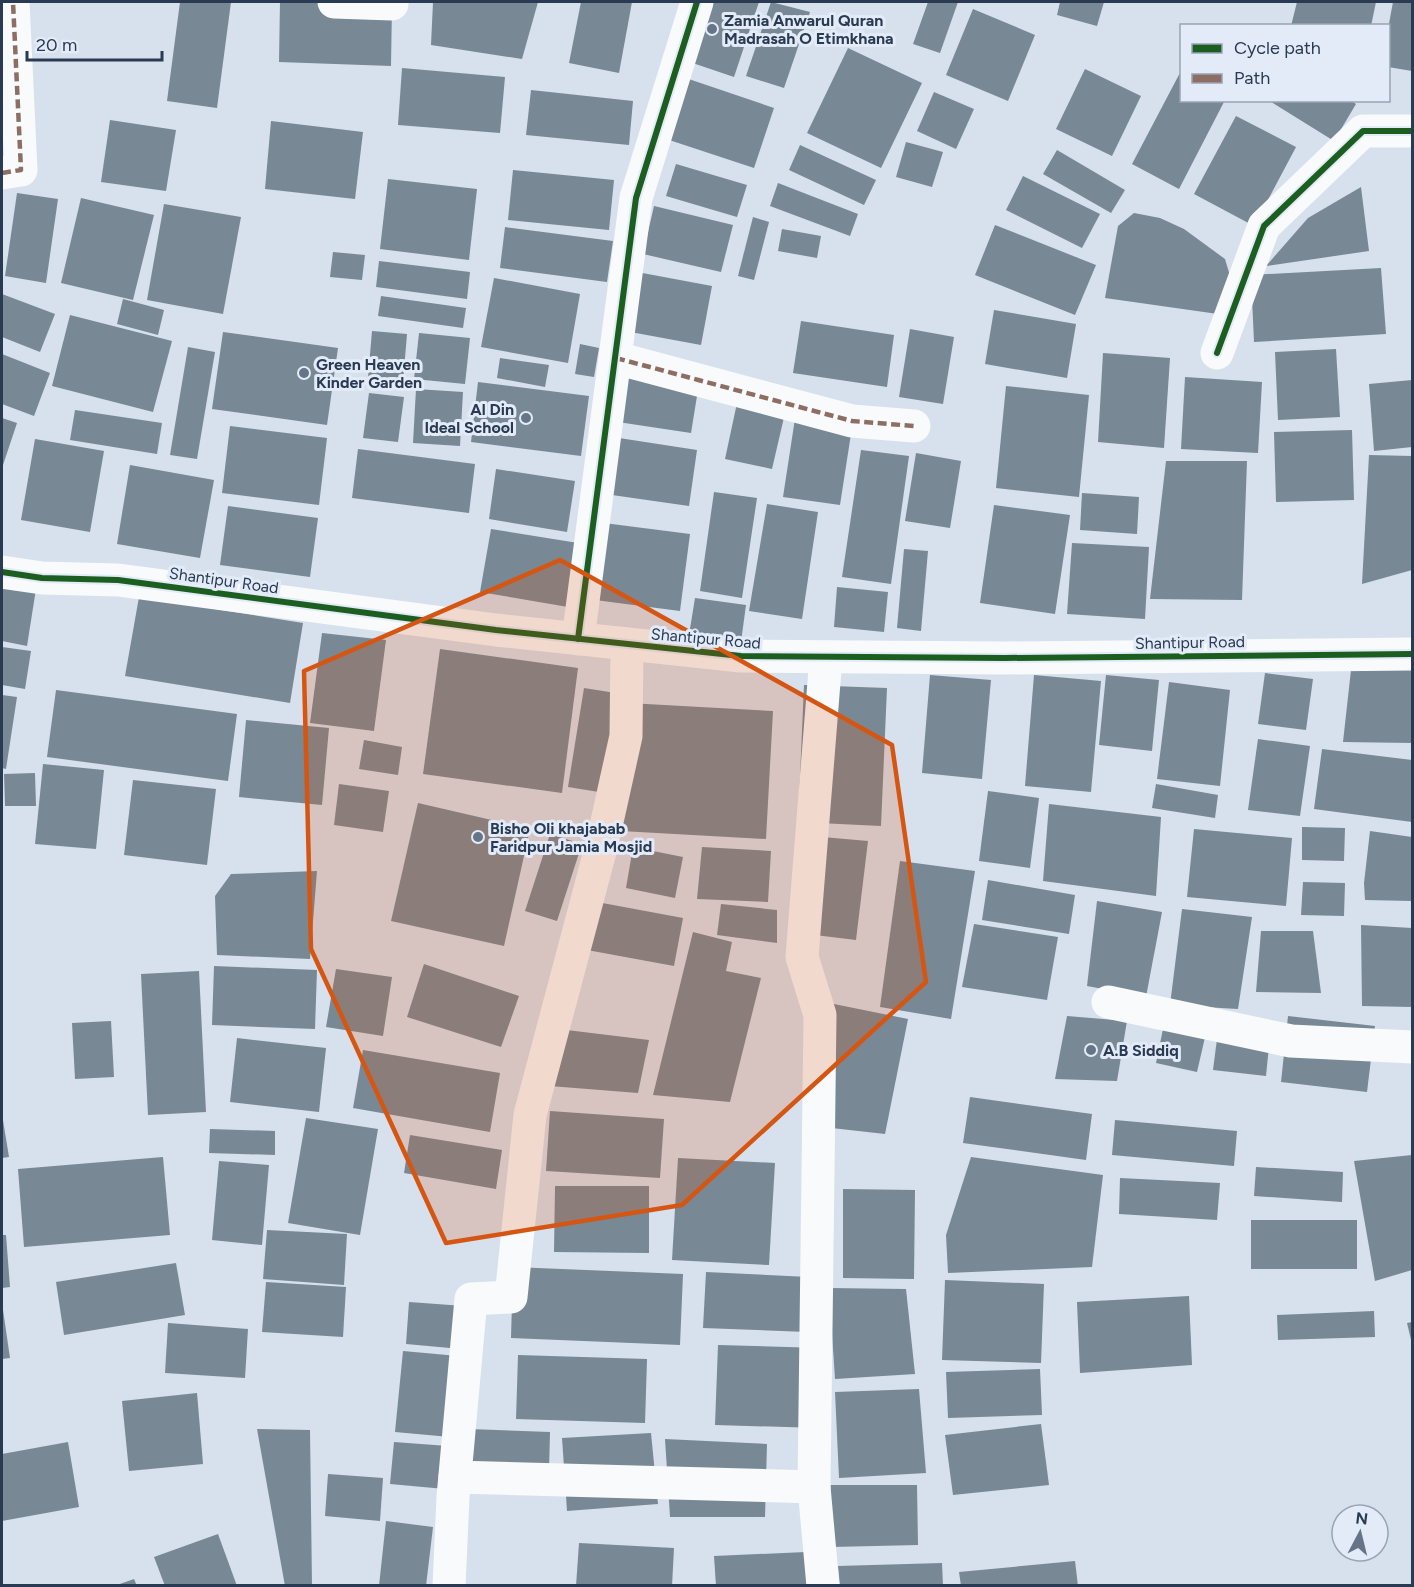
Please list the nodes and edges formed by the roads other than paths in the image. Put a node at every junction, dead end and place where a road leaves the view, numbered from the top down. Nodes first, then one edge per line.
1 (13, 2) edge
2 (334, 2) edge
3 (698, 2) edge
4 (392, 4) dead end
5 (1413, 131) edge
6 (2, 173) edge
7 (1217, 353) dead end
8 (616, 357) junction
9 (915, 426) dead end
10 (2, 572) edge
11 (578, 639) junction
12 (627, 644) junction
13 (1413, 654) edge
14 (826, 657) junction
15 (1108, 1002) dead end
16 (1413, 1047) edge
17 (454, 1477) junction
18 (814, 1486) junction
19 (449, 1586) edge
20 (823, 1586) edge

1 - 6 street
2 - 4 street
3 - 8 street
5 - 7 street
8 - 9 street
8 - 11 street
10 - 11 street, Shantipur Road
11 - 12 street, Shantipur Road
12 - 14 street, Shantipur Road
12 - 17 street
13 - 14 street, Shantipur Road
14 - 18 street
15 - 16 street
17 - 18 street
17 - 19 street
18 - 20 street

